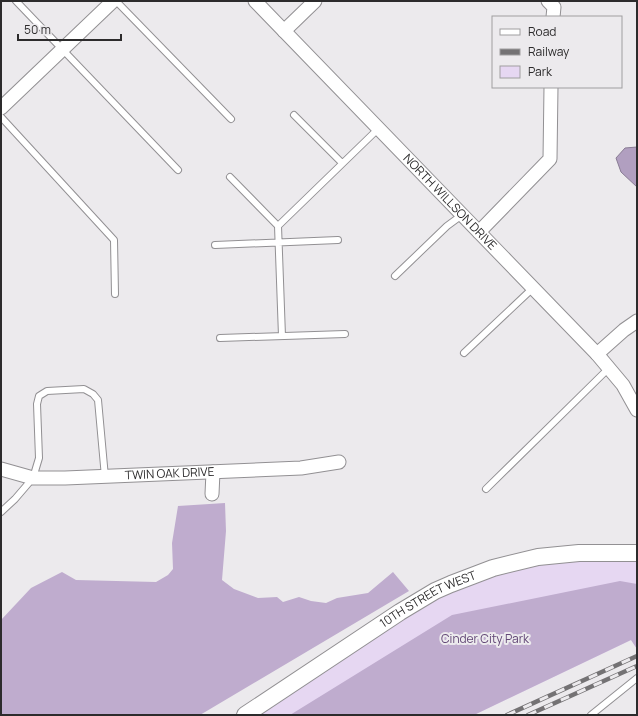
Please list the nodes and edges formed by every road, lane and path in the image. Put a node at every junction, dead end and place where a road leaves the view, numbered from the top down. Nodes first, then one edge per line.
1 (16, 1) edge
2 (113, 1) edge
3 (116, 1) edge
4 (255, 1) edge
5 (315, 1) edge
6 (548, 1) edge
7 (553, 16) edge
8 (284, 32) junction
9 (62, 49) junction
10 (551, 88) edge
11 (1, 109) edge
12 (294, 115) dead end
13 (231, 119) dead end
14 (378, 129) junction
15 (342, 163) junction
16 (178, 170) dead end
17 (230, 177) dead end
18 (462, 214) junction
19 (278, 226) junction
20 (479, 232) junction
21 (338, 240) dead end
22 (278, 242) junction
23 (215, 245) dead end
24 (395, 276) dead end
25 (533, 288) junction
26 (116, 294) dead end
27 (637, 321) edge
28 (345, 334) dead end
29 (282, 336) junction
30 (220, 338) dead end
31 (464, 353) dead end
32 (597, 354) junction
33 (609, 368) junction
34 (637, 410) edge
35 (339, 462) dead end
36 (1, 470) edge
37 (213, 472) junction
38 (105, 476) junction
39 (33, 478) junction
40 (486, 489) dead end
41 (212, 494) dead end
42 (1, 512) edge
43 (637, 553) edge
44 (637, 678) edge
45 (245, 715) edge
46 (591, 715) edge

1 - 9 lane
2 - 9 street
3 - 13 lane
4 - 8 street, NORTH WILLSON DRIVE
5 - 8 street
6 - 7 street
8 - 14 street, NORTH WILLSON DRIVE
9 - 11 street
9 - 16 lane
10 - 20 street
11 - 26 lane
12 - 15 lane
14 - 15 lane
14 - 18 street, NORTH WILLSON DRIVE
15 - 19 lane
17 - 19 lane
18 - 20 street, NORTH WILLSON DRIVE
18 - 24 lane
19 - 22 lane
20 - 25 street, NORTH WILLSON DRIVE
21 - 22 lane
22 - 23 lane
22 - 29 lane
25 - 31 lane
25 - 32 street, NORTH WILLSON DRIVE
27 - 32 street
28 - 29 lane
29 - 30 lane
32 - 33 street, NORTH WILLSON DRIVE
33 - 34 street, NORTH WILLSON DRIVE
33 - 40 lane
35 - 37 street, TWIN OAK DRIVE
36 - 39 street, TWIN OAK DRIVE
37 - 38 street, TWIN OAK DRIVE
37 - 41 street
38 - 39 street, TWIN OAK DRIVE
38 - 39 lane
39 - 42 lane
43 - 45 street, 10TH STREET WEST
44 - 46 lane

